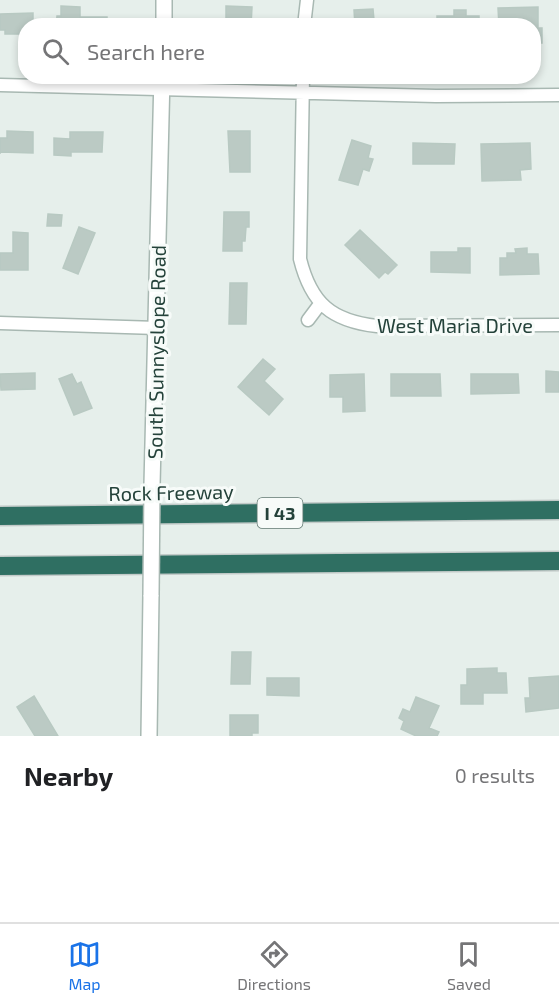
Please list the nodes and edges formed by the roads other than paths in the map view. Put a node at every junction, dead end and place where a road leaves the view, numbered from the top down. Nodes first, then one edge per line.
1 (164, 0) edge
2 (307, 0) edge
3 (164, 18) edge
4 (305, 18) edge
5 (81, 84) edge
6 (162, 84) edge
7 (175, 84) edge
8 (303, 84) edge
9 (0, 85) edge
10 (303, 94) junction
11 (559, 95) edge
12 (321, 304) junction
13 (308, 320) dead end
14 (0, 323) edge
15 (559, 325) edge
16 (156, 328) junction
17 (559, 510) edge
18 (0, 516) edge
19 (559, 561) edge
20 (0, 567) edge
21 (150, 736) edge

1 - 3 street
2 - 4 street
5 - 9 street
6 - 16 street, South Sunnyslope Road
7 - 10 street
8 - 10 street, West Maria Drive
10 - 11 street
10 - 12 street, West Maria Drive
12 - 13 street
12 - 15 street, West Maria Drive
14 - 16 street
16 - 21 street, South Sunnyslope Road, bridge
17 - 18 highway, Rock Freeway / I 43
19 - 20 highway

